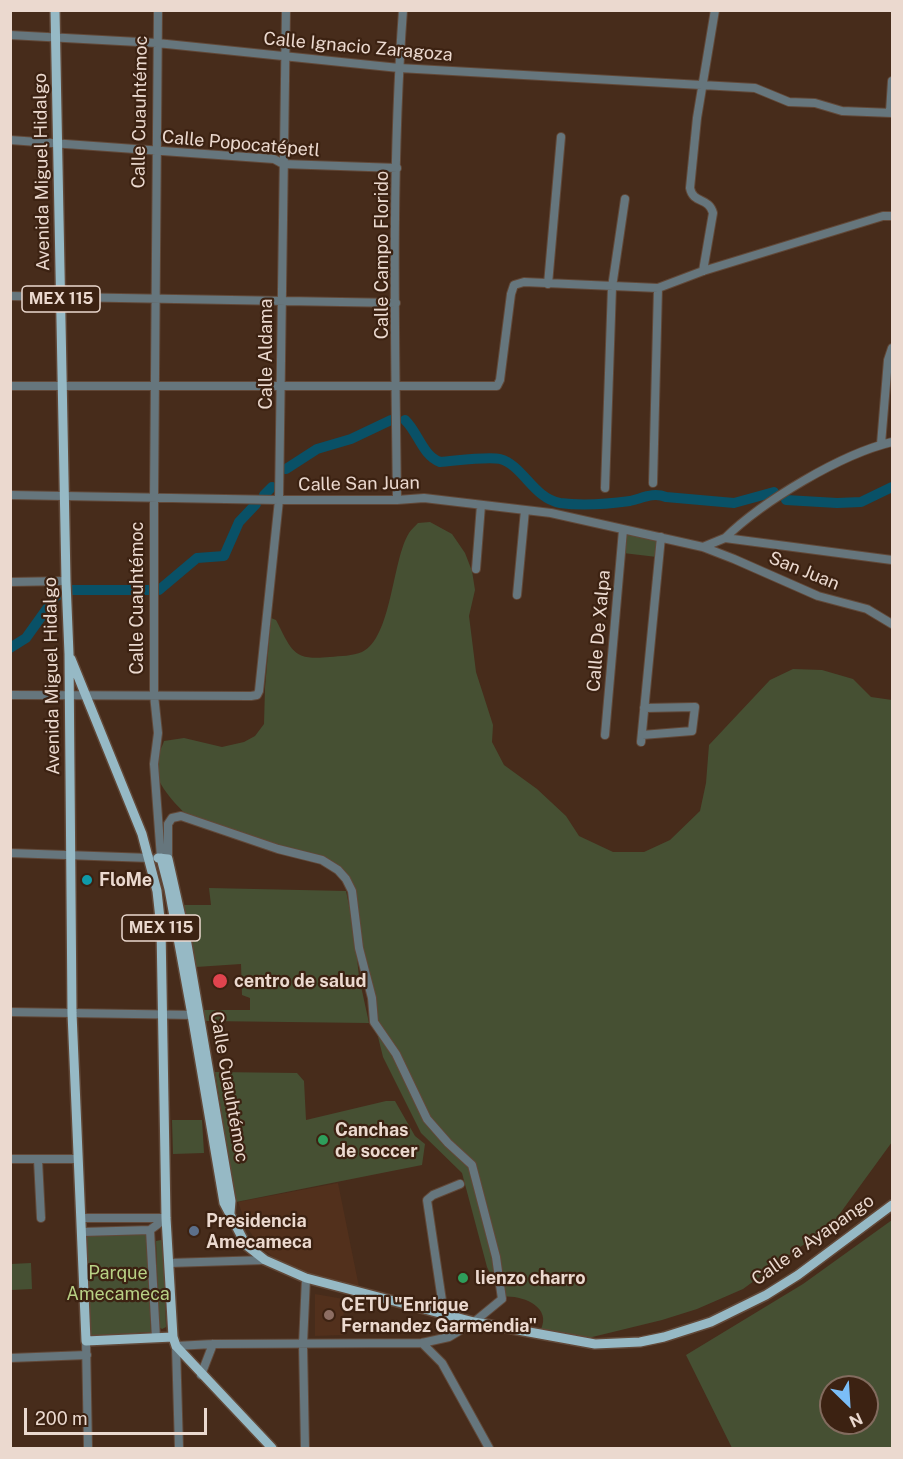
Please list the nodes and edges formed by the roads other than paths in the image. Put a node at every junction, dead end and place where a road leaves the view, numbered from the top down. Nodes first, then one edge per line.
1 (55, 10) edge
2 (158, 10) edge
3 (286, 10) edge
4 (403, 10) edge
5 (715, 10) edge
6 (10, 35) edge
7 (56, 39) junction
8 (157, 43) junction
9 (285, 56) junction
10 (399, 68) junction
11 (892, 81) edge
12 (703, 86) junction
13 (891, 112) edge
14 (561, 137) dead end
15 (10, 140) edge
16 (58, 144) junction
17 (156, 152) junction
18 (283, 164) junction
19 (397, 168) junction
20 (625, 199) dead end
21 (892, 216) edge
22 (703, 271) junction
23 (548, 284) junction
24 (612, 286) junction
25 (658, 288) junction
26 (10, 296) edge
27 (60, 297) junction
28 (156, 300) junction
29 (281, 300) junction
30 (396, 303) junction
31 (892, 348) edge
32 (281, 385) junction
33 (396, 385) junction
34 (10, 386) edge
35 (62, 386) junction
36 (156, 386) junction
37 (892, 442) edge
38 (881, 444) junction
39 (653, 483) dead end
40 (605, 488) dead end
41 (10, 495) edge
42 (64, 496) junction
43 (154, 497) junction
44 (279, 500) junction
45 (397, 500) junction
46 (481, 505) junction
47 (525, 510) junction
48 (623, 530) junction
49 (661, 537) junction
50 (725, 538) junction
51 (703, 548) junction
52 (892, 560) edge
53 (476, 569) dead end
54 (10, 582) edge
55 (66, 584) junction
56 (517, 595) dead end
57 (892, 624) edge
58 (69, 654) junction
59 (10, 694) edge
60 (154, 695) junction
61 (69, 696) junction
62 (87, 696) junction
63 (644, 708) junction
64 (605, 735) dead end
65 (10, 853) edge
66 (72, 856) junction
67 (150, 858) junction
68 (164, 858) junction
69 (10, 1012) edge
70 (72, 1013) junction
71 (163, 1015) junction
72 (196, 1015) junction
73 (10, 1159) edge
74 (78, 1159) junction
75 (38, 1160) junction
76 (460, 1184) dead end
77 (892, 1204) edge
78 (41, 1218) dead end
79 (81, 1218) junction
80 (166, 1218) junction
81 (150, 1230) junction
82 (82, 1232) junction
83 (265, 1260) junction
84 (169, 1263) junction
85 (306, 1278) junction
86 (444, 1314) junction
87 (474, 1322) junction
88 (156, 1338) junction
89 (86, 1341) junction
90 (174, 1342) junction
91 (422, 1343) junction
92 (213, 1344) junction
93 (303, 1344) junction
94 (87, 1355) junction
95 (10, 1358) edge
96 (201, 1375) junction
97 (265, 1446) edge
98 (88, 1449) edge
99 (179, 1449) edge
100 (304, 1449) edge
101 (489, 1449) edge

1 - 7 main road, Avenida Miguel Hidalgo / MEX 115
2 - 8 street, Calle Cuauhtémoc
3 - 9 street, Calle Aldama
4 - 10 street, Calle Campo Florido
5 - 12 street
6 - 7 street, Calle Ignacio Zaragoza
7 - 8 street, Calle Ignacio Zaragoza
7 - 16 main road, Avenida Miguel Hidalgo / MEX 115
8 - 9 street, Calle Ignacio Zaragoza
8 - 17 street, Calle Cuauhtémoc
9 - 10 street, Calle Ignacio Zaragoza
9 - 18 street, Calle Aldama
10 - 12 street, Calle Ignacio Zaragoza
10 - 19 street, Calle Campo Florido
11 - 13 street
12 - 13 street, Calle Ignacio Zaragoza
12 - 22 street
14 - 23 street
15 - 16 street, Calle Popocatépetl
16 - 17 street, Calle Popocatépetl
16 - 27 main road, Avenida Miguel Hidalgo / MEX 115
17 - 18 street, Calle Popocatépetl
17 - 28 street, Calle Cuauhtémoc
18 - 19 street, Calle Popocatépetl
18 - 29 street, Calle Aldama
19 - 30 street, Calle Campo Florido
20 - 24 street
21 - 22 street
22 - 25 street
23 - 24 street
23 - 33 street
24 - 25 street
24 - 40 street
25 - 39 street
26 - 27 street
27 - 28 street
27 - 35 main road, Avenida Miguel Hidalgo / MEX 115
28 - 29 street
28 - 36 street, Calle Cuauhtémoc
29 - 30 street
29 - 32 street, Calle Aldama
30 - 33 street, Calle Campo Florido
31 - 38 street
32 - 33 street
32 - 36 street
32 - 44 street, Calle Aldama
33 - 45 street, Calle Campo Florido
34 - 35 street
35 - 36 street
35 - 42 main road, Avenida Miguel Hidalgo / MEX 115
36 - 43 street, Calle Cuauhtémoc
37 - 38 street
38 - 50 street
41 - 42 street, Calle San Juan
42 - 43 street, Calle San Juan
42 - 55 main road, Avenida Miguel Hidalgo / MEX 115
43 - 44 street, Calle San Juan
43 - 60 street, Calle Cuauhtémoc
44 - 45 street, Calle San Juan
44 - 60 street, Calle Aldama
45 - 46 street, Calle San Juan
46 - 47 street, Calle San Juan
46 - 53 street
47 - 48 street, Calle San Juan
47 - 56 street
48 - 49 street, Calle San Juan
48 - 64 street, Calle De Xalpa
49 - 51 street, Calle San Juan
49 - 63 street
50 - 51 street
50 - 52 street
51 - 57 street, San Juan
54 - 55 street
55 - 58 main road, Avenida Miguel Hidalgo / MEX 115
58 - 61 main road, Avenida Miguel Hidalgo / MEX 115
58 - 62 main road, MEX 115
59 - 61 street
60 - 62 street
60 - 68 street, Calle Cuauhtémoc
61 - 62 street
61 - 66 main road, Avenida Miguel Hidalgo / MEX 115
62 - 67 main road, MEX 115
63 - 63 street
65 - 66 street
66 - 67 street
66 - 70 main road, Avenida Miguel Hidalgo / MEX 115
67 - 68 main road
67 - 71 main road, MEX 115
68 - 72 main road, Calle Cuauhtémoc
68 - 87 street, Calle Cuauhtémoc
69 - 70 street
70 - 71 street
70 - 74 main road, Avenida Miguel Hidalgo / MEX 115
71 - 72 street
71 - 80 main road, MEX 115
72 - 83 main road, Calle Cuauhtémoc
73 - 75 street
74 - 75 street
74 - 79 main road, Avenida Miguel Hidalgo / MEX 115
75 - 78 street
76 - 86 street
77 - 87 main road, Calle a Ayapango
79 - 80 street
79 - 82 main road, Avenida Miguel Hidalgo / MEX 115
80 - 81 street
80 - 84 main road, MEX 115
81 - 82 street
81 - 88 street
82 - 89 main road, Avenida Miguel Hidalgo / MEX 115
83 - 84 street
83 - 85 main road, Calle Cuauhtémoc
84 - 90 main road, MEX 115
85 - 86 main road, Calle Cuauhtémoc
85 - 93 street
86 - 87 main road, Calle Cuauhtémoc
87 - 91 street
88 - 89 main road
88 - 90 main road
89 - 94 street
90 - 92 street
90 - 96 main road
90 - 99 street
91 - 93 street
91 - 101 street
92 - 93 street
92 - 96 street
93 - 100 street
94 - 95 street
94 - 98 street
96 - 97 main road

